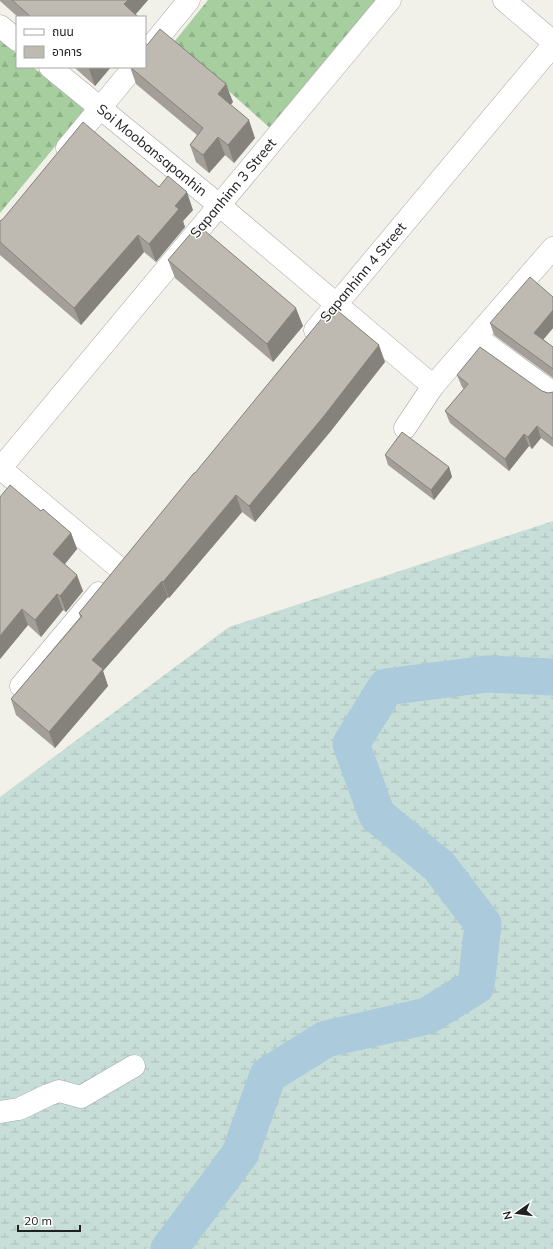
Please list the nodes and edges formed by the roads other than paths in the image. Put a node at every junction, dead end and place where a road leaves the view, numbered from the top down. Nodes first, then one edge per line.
1 (189, 0) edge
2 (390, 0) edge
3 (504, 0) edge
4 (0, 26) edge
5 (16, 39) edge
6 (553, 44) edge
7 (146, 53) edge
8 (51, 68) edge
9 (133, 68) edge
10 (100, 108) junction
11 (55, 162) edge
12 (219, 205) junction
13 (553, 248) edge
14 (337, 304) junction
15 (476, 337) junction
16 (301, 347) edge
17 (433, 386) junction
18 (553, 393) edge
19 (405, 428) dead end
20 (0, 469) edge
21 (22, 686) edge
22 (134, 1066) dead end
23 (0, 1112) edge

1 - 7 street
2 - 12 street, Sapanhinn 3 Street
3 - 6 street
4 - 5 street
6 - 14 street, Sapanhinn 4 Street
8 - 10 street, Soi Moobansapanhin
9 - 10 street
10 - 11 street
10 - 12 street, Soi Moobansapanhin
12 - 14 street, Soi Moobansapanhin
12 - 20 street, Sapanhinn 3 Street
13 - 15 street
14 - 16 street, Sapanhinn 4 Street
14 - 17 street, Soi Moobansapanhin
15 - 17 street
15 - 18 street
17 - 19 street
20 - 21 street
22 - 23 street

